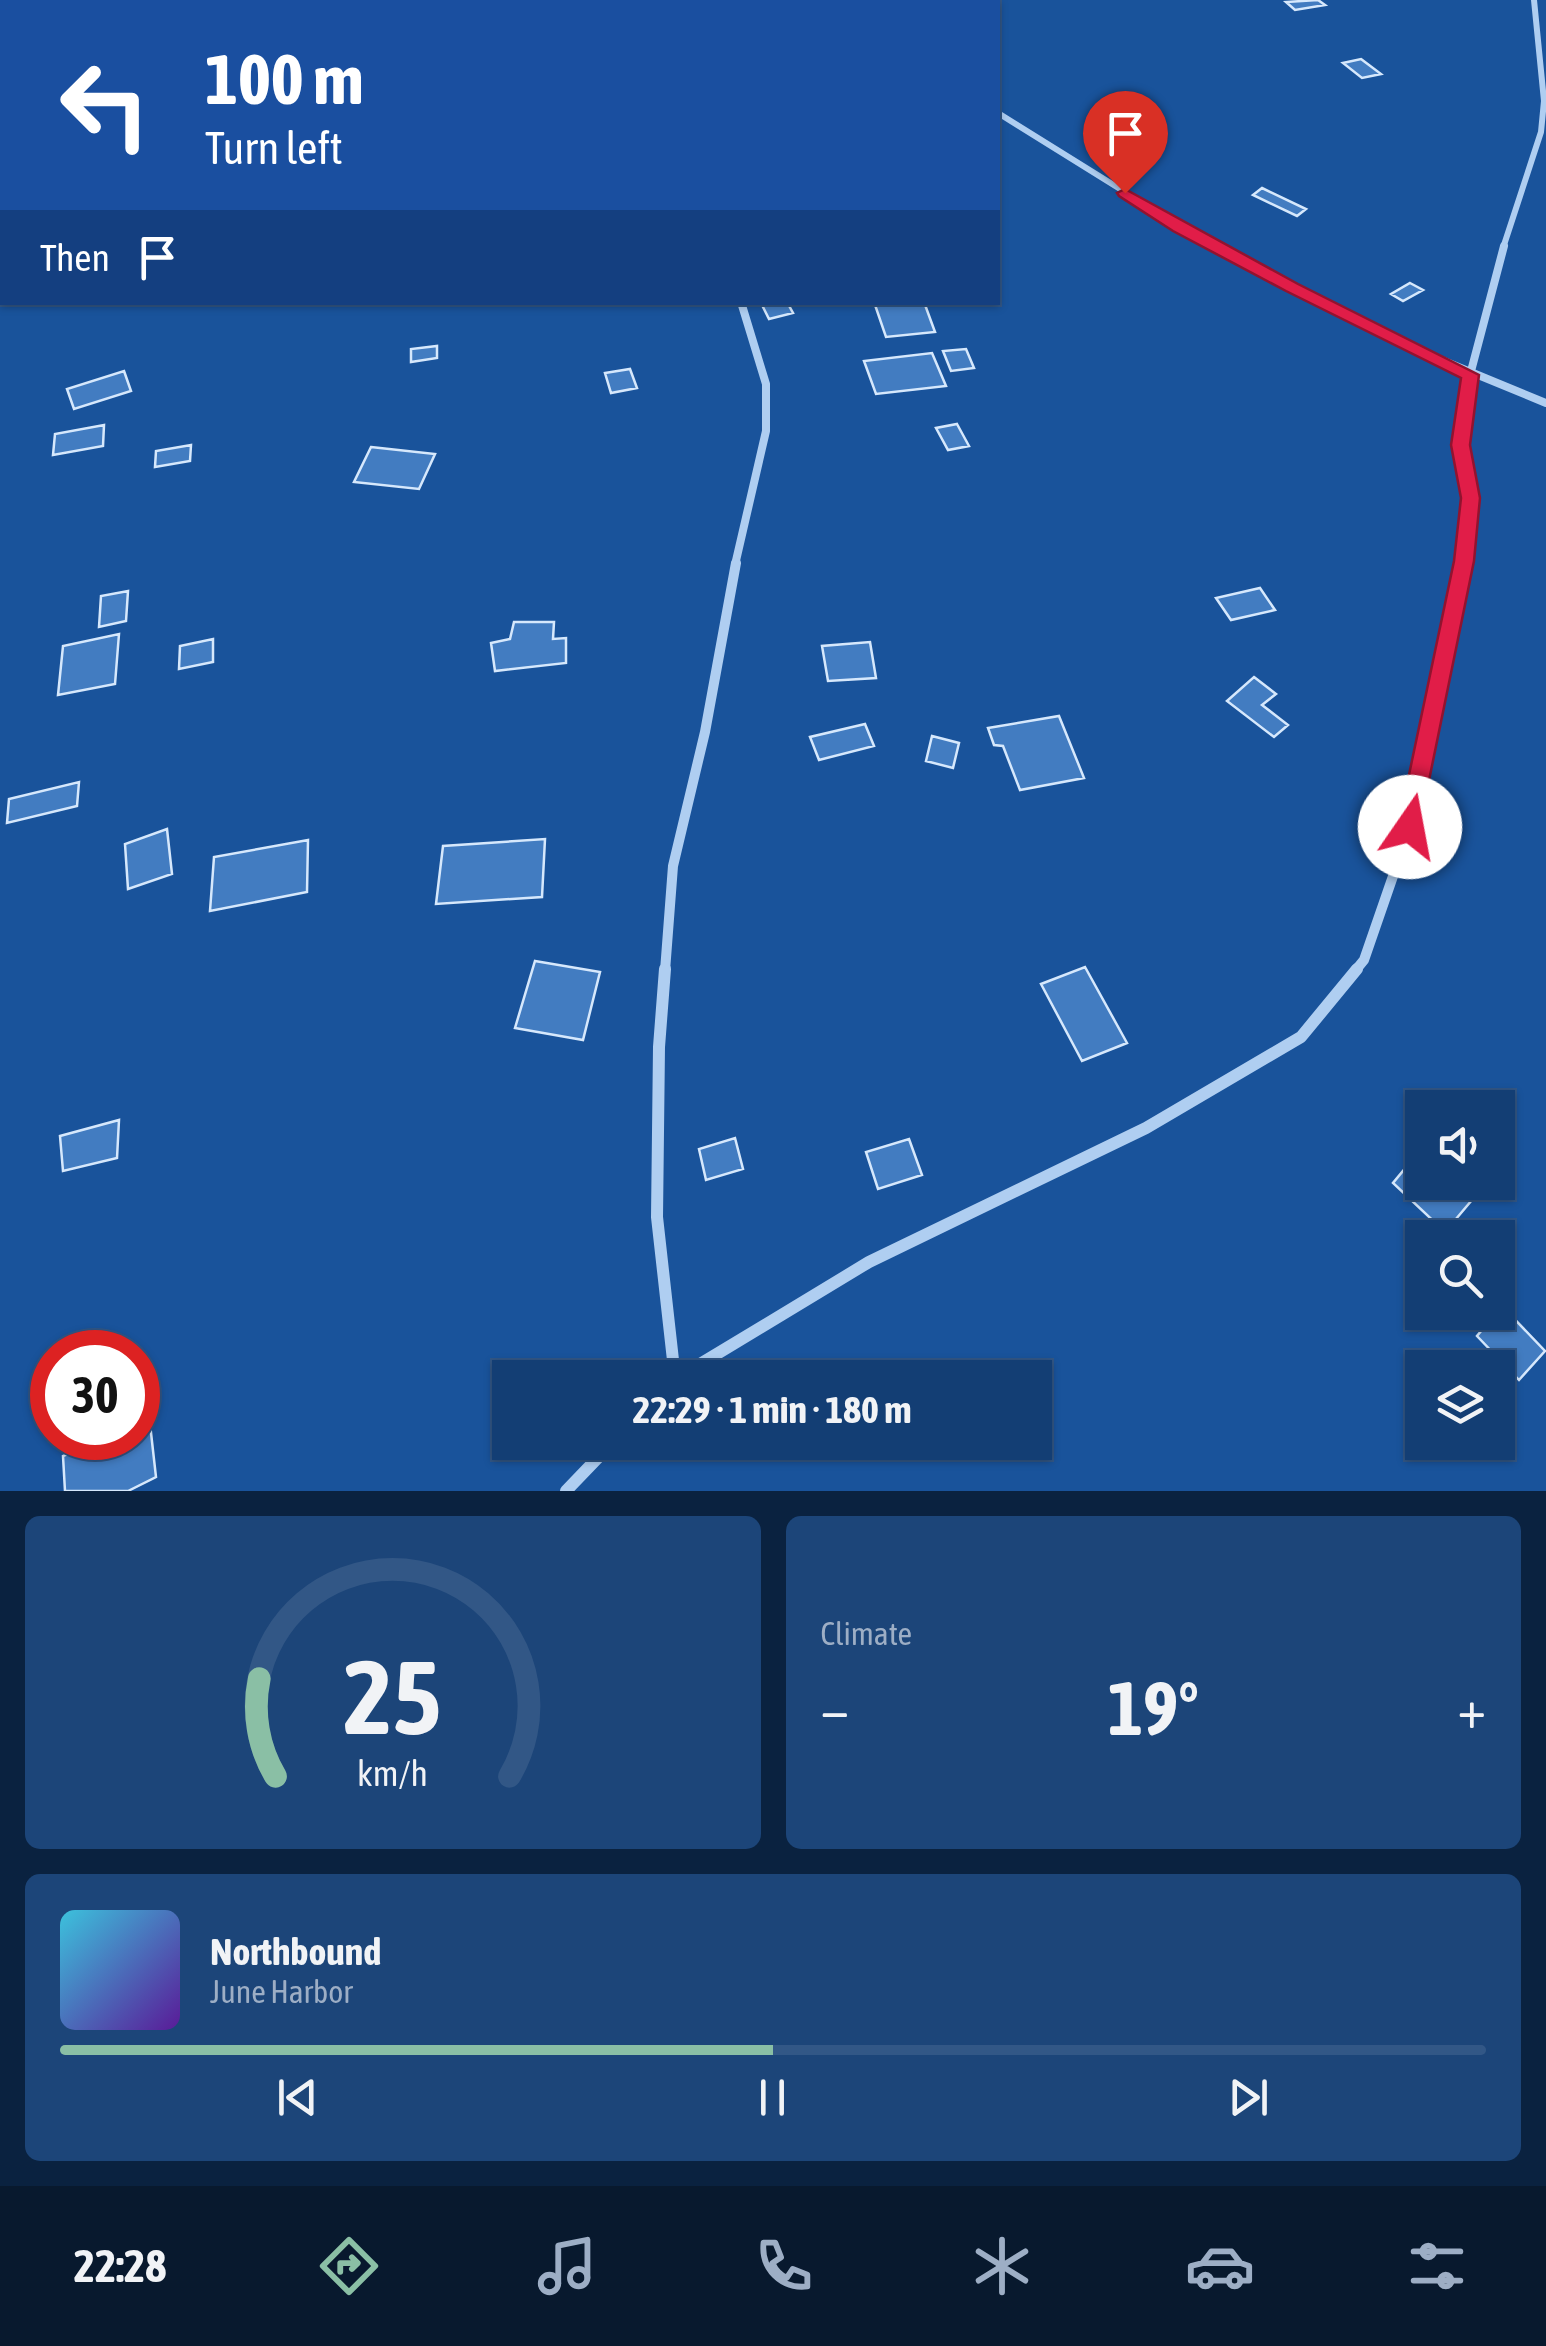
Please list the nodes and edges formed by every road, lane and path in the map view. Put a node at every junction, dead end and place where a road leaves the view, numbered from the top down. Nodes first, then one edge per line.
1 (1534, 0) edge
2 (1000, 114) edge
3 (742, 305) edge
4 (1470, 375) junction
5 (1546, 403) edge
6 (674, 1360) edge
7 (706, 1360) edge
8 (596, 1460) edge
9 (566, 1491) edge

1 - 4 street
2 - 4 street
3 - 6 street
4 - 5 street
4 - 7 street
8 - 9 street

